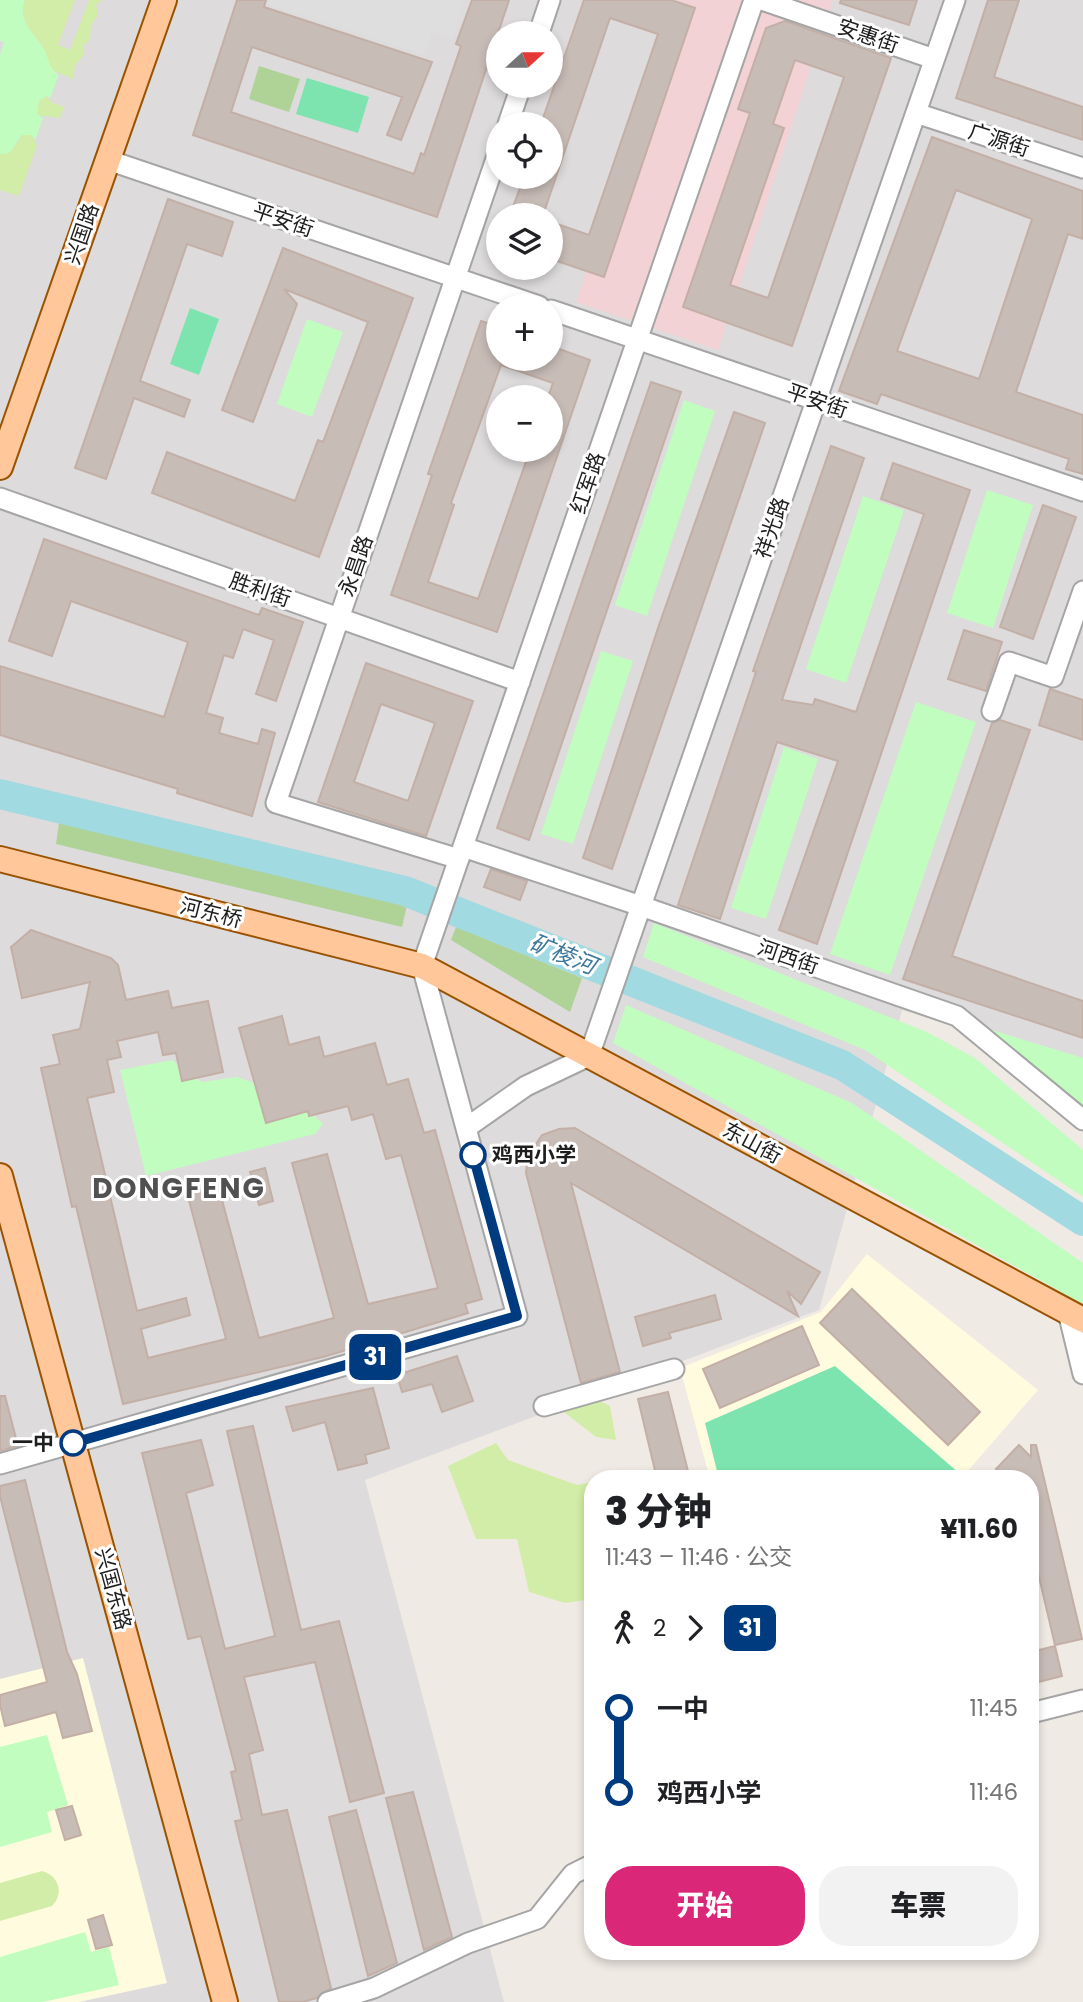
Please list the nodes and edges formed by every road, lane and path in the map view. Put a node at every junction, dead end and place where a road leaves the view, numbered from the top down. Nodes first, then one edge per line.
1 (164, 0) edge
2 (550, 0) edge
3 (754, 0) edge
4 (762, 0) edge
5 (955, 0) edge
6 (543, 21) edge
7 (934, 59) junction
8 (916, 113) junction
9 (108, 160) junction
10 (1083, 168) edge
11 (486, 188) edge
12 (455, 278) junction
13 (503, 294) edge
14 (563, 314) edge
15 (637, 340) junction
16 (816, 400) junction
17 (0, 467) edge
18 (1083, 491) edge
19 (0, 498) edge
20 (1083, 591) edge
21 (338, 618) junction
22 (520, 682) junction
23 (992, 711) dead end
24 (461, 852) junction
25 (0, 859) edge
26 (641, 906) junction
27 (424, 959) junction
28 (589, 1056) junction
29 (1083, 1121) edge
30 (466, 1128) junction
31 (0, 1176) edge
32 (1076, 1316) edge
33 (674, 1369) dead end
34 (1083, 1374) edge
35 (544, 1406) dead end
36 (73, 1443) junction
37 (0, 1464) edge
38 (1083, 1700) edge
39 (1039, 1711) edge
40 (584, 1868) edge
41 (225, 2002) edge
42 (328, 2002) edge

1 - 9 main road, 兴国路
2 - 6 street
3 - 15 street, 红军路
4 - 7 street, 安惠街
5 - 7 street, 祥光路
7 - 8 street, 祥光路
8 - 10 street, 广源街
8 - 16 street, 祥光路
9 - 12 street, 平安街
9 - 17 main road, 兴国路
11 - 12 street, 永昌路
12 - 13 street, 平安街
12 - 21 street, 永昌路
14 - 15 street, 平安街
15 - 16 street, 平安街
15 - 22 street, 红军路
16 - 18 street, 平安街
16 - 26 street, 祥光路
19 - 21 street, 胜利街
20 - 23 street
21 - 22 street, 胜利街
21 - 24 street, 永昌路
22 - 24 street, 红军路
24 - 26 street, 河西街
24 - 27 street, 红军路
25 - 27 main road, 河东桥
26 - 28 street, 祥光路
26 - 29 street, 河西街
27 - 28 main road, 东山街
27 - 30 street
28 - 30 street
28 - 32 main road, 东山街
30 - 36 street
31 - 36 main road, 兴国东路
32 - 34 street
33 - 35 street
36 - 37 street
36 - 41 main road, 兴国东路
38 - 39 street
40 - 42 street

